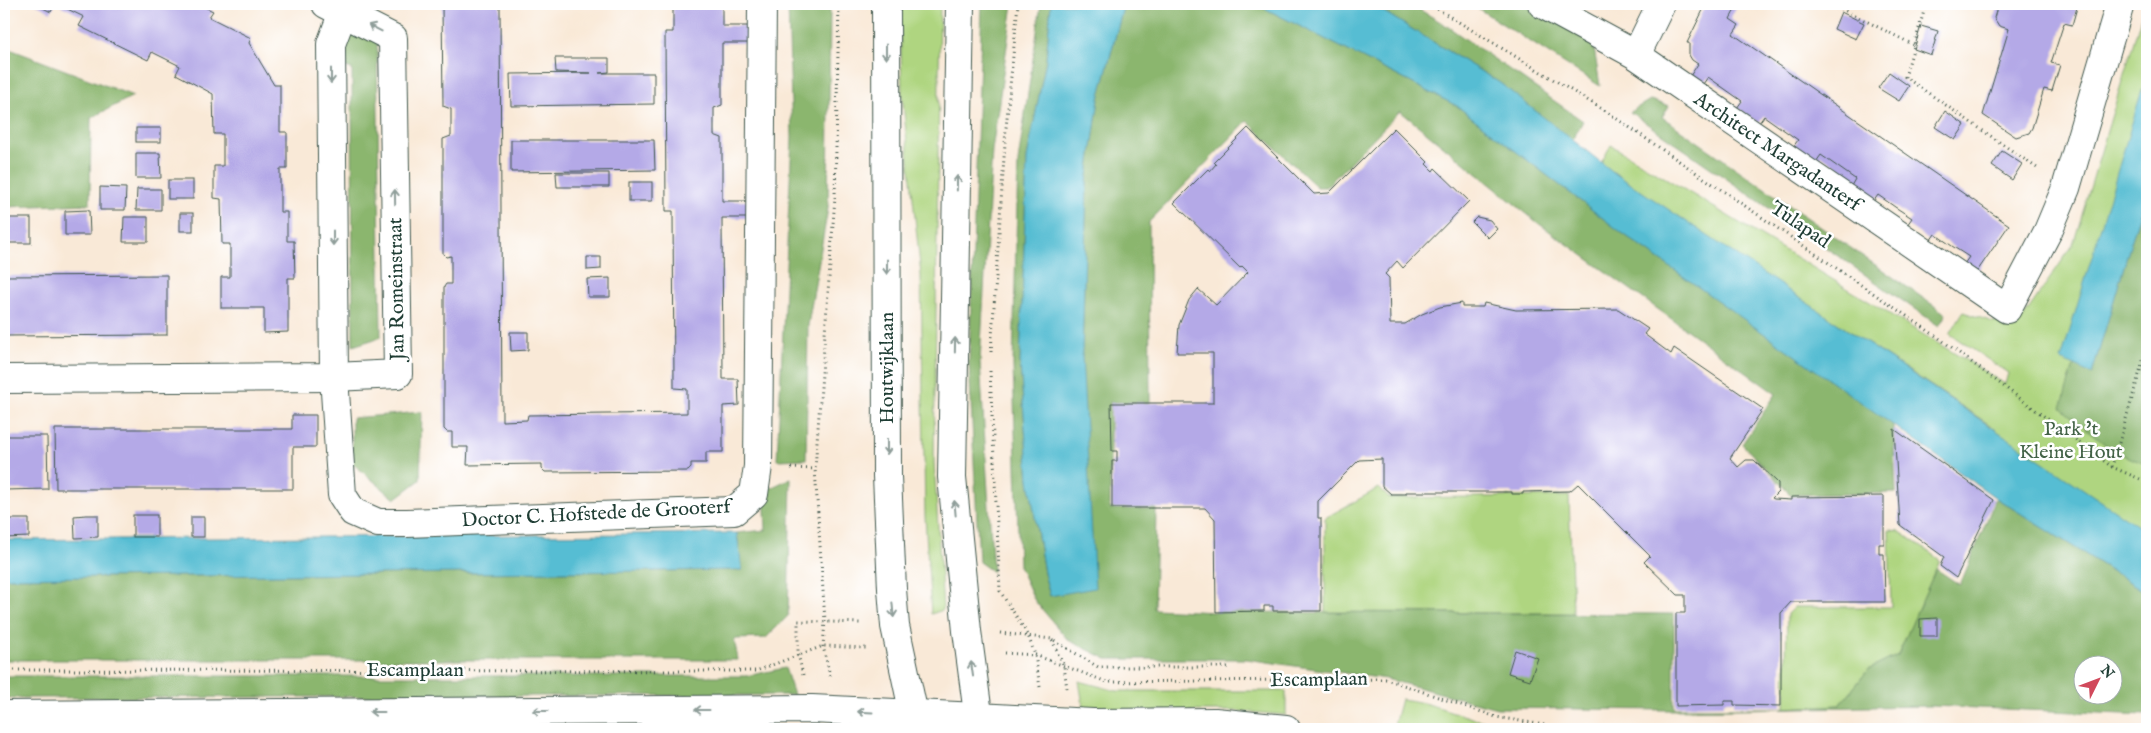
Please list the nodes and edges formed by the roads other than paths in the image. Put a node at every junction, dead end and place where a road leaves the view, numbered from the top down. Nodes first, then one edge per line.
1 (762, 4) edge
2 (886, 4) edge
3 (960, 4) edge
4 (1542, 4) edge
5 (1661, 4) edge
6 (2120, 4) edge
7 (335, 8) edge
8 (1636, 55) junction
9 (334, 377) junction
10 (4, 379) edge
11 (4, 715) edge
12 (915, 722) edge
13 (979, 723) edge
14 (1286, 729) edge

1 - 9 street, Doctor C. Hofstede de Grooterf
2 -> 12 street, Houtwijklaan
13 -> 3 street
4 - 8 street, Architect Margadanterf
5 - 8 street
6 - 8 street, Architect Margadanterf
7 -> 9 street, Jan Romeinstraat
9 -> 7 street, Jan Romeinstraat
9 - 10 street
12 -> 11 street, Escamplaan
12 - 13 street, Escamplaan
13 - 14 street, Escamplaan

